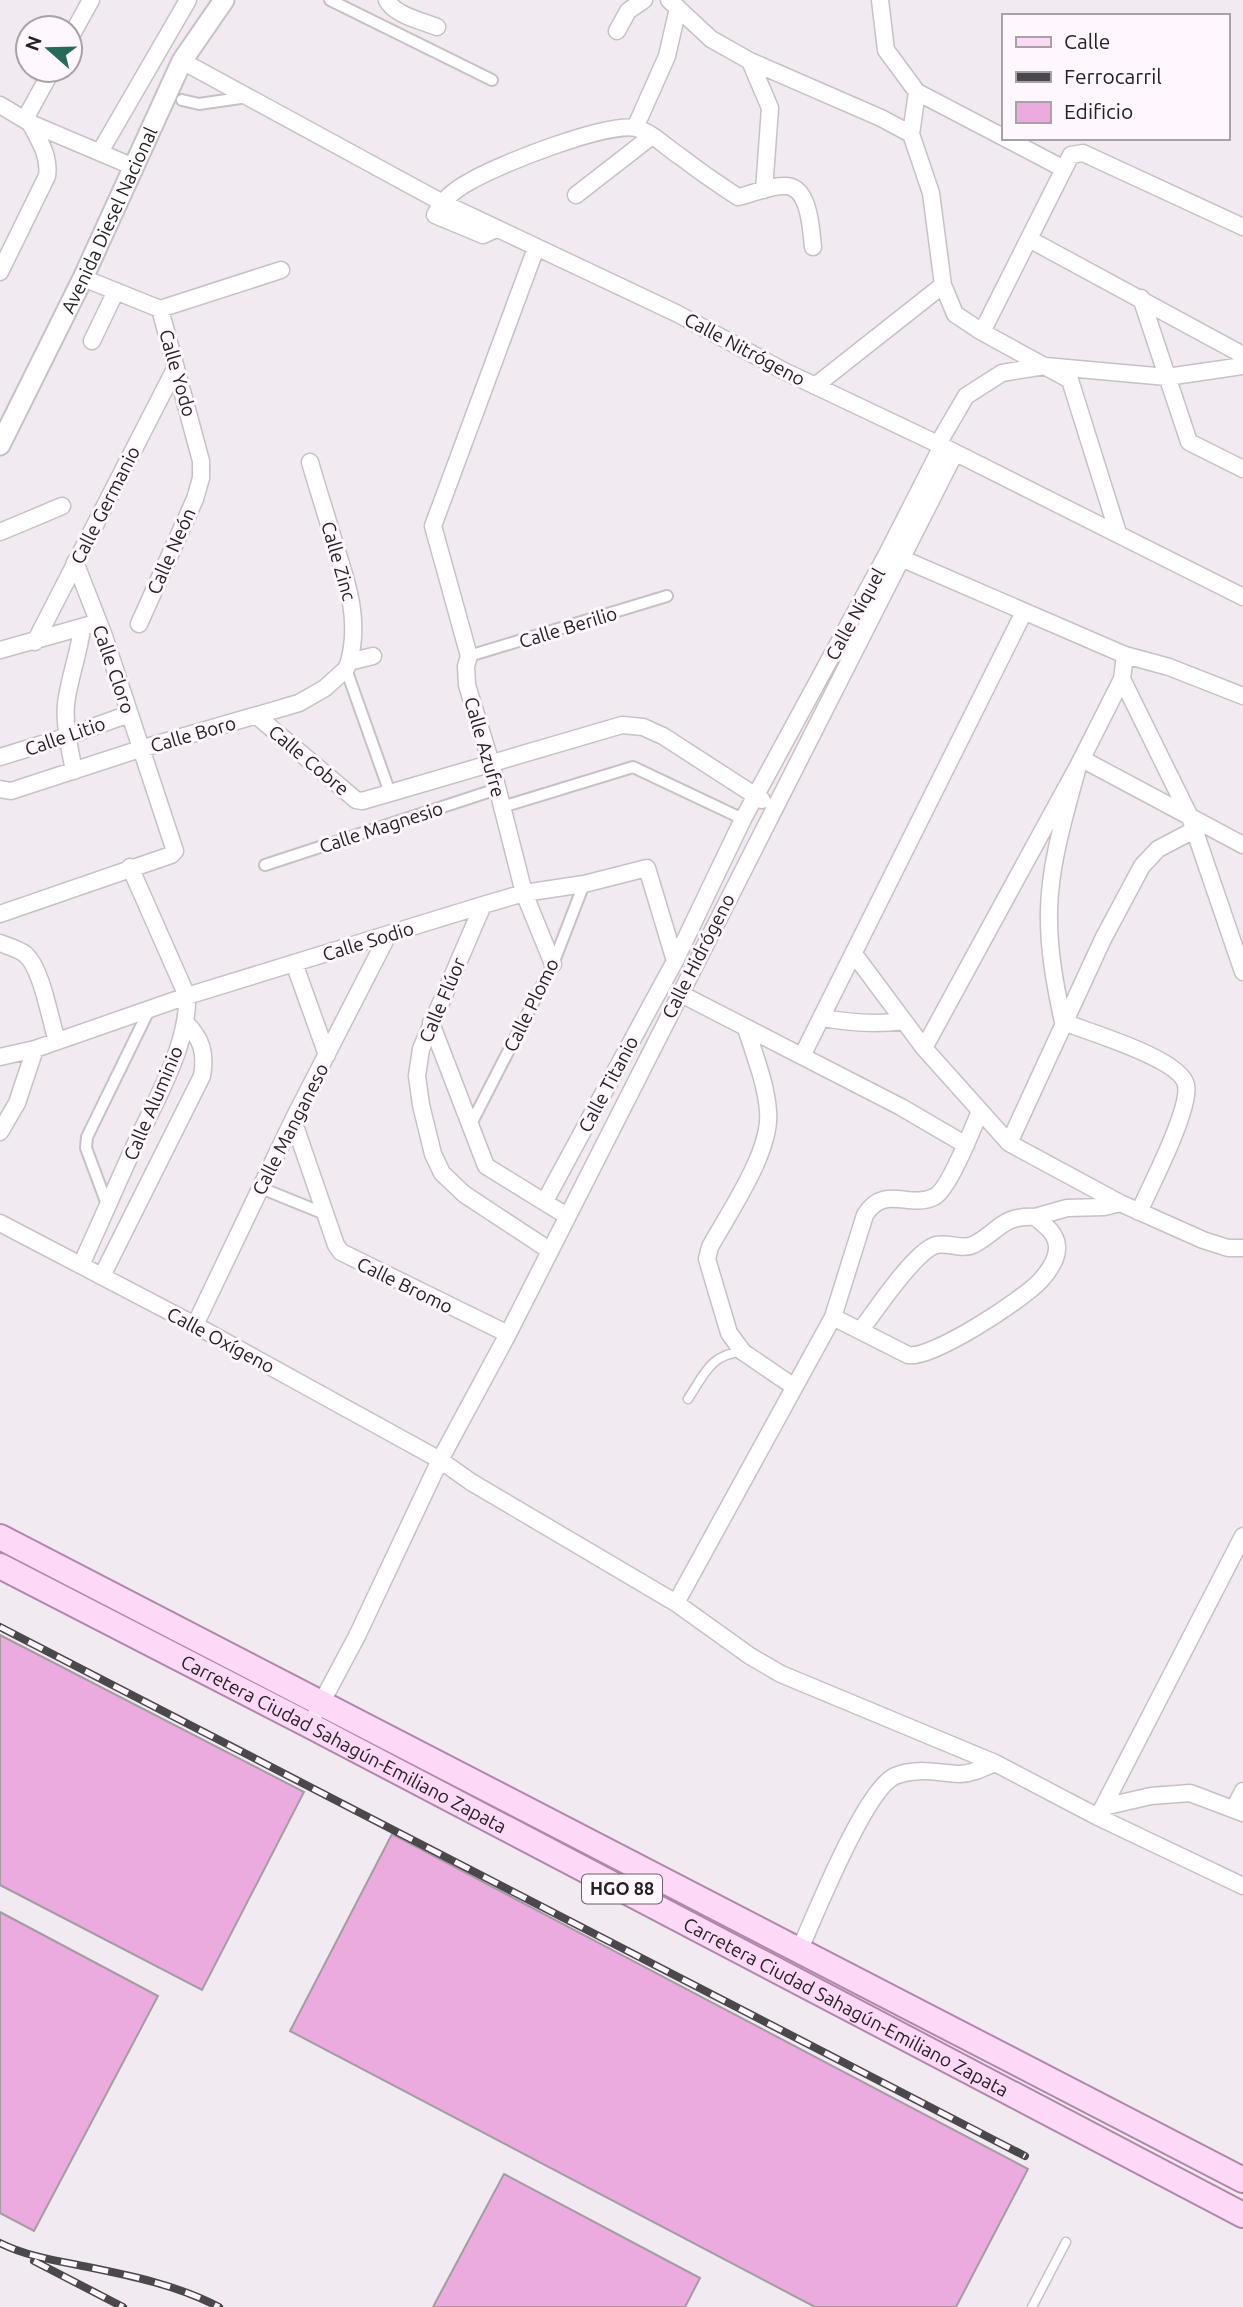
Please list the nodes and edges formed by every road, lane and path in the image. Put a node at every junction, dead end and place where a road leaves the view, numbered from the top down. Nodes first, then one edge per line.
1 (188, 0) edge
2 (225, 0) edge
3 (330, 0) edge
4 (387, 0) edge
5 (644, 0) edge
6 (880, 0) edge
7 (674, 4) edge
8 (437, 27) dead end
9 (617, 31) dead end
10 (182, 61) junction
11 (750, 61) junction
12 (492, 80) dead end
13 (45, 84) edge
14 (917, 92) junction
15 (250, 97) junction
16 (182, 100) dead end
17 (0, 105) edge
18 (27, 121) junction
19 (635, 128) junction
20 (911, 134) junction
21 (652, 136) junction
22 (1002, 137) edge
23 (1008, 140) edge
24 (100, 152) junction
25 (134, 166) junction
26 (1064, 169) junction
27 (764, 190) junction
28 (576, 195) dead end
29 (438, 209) junction
30 (1243, 227) edge
31 (1029, 239) junction
32 (813, 247) dead end
33 (537, 248) junction
34 (281, 270) dead end
35 (0, 272) edge
36 (83, 278) junction
37 (943, 285) junction
38 (116, 291) junction
39 (1141, 298) junction
40 (160, 309) junction
41 (982, 332) junction
42 (92, 341) dead end
43 (1243, 355) edge
44 (1045, 366) junction
45 (1243, 366) edge
46 (175, 369) junction
47 (1167, 377) junction
48 (815, 386) junction
49 (0, 445) edge
50 (945, 448) junction
51 (310, 462) dead end
52 (1243, 469) edge
53 (201, 478) joint
54 (62, 506) dead end
55 (0, 532) edge
56 (1118, 533) junction
57 (903, 559) junction
58 (75, 562) junction
59 (667, 596) dead end
60 (1243, 597) edge
61 (1024, 612) junction
62 (98, 622) junction
63 (139, 624) dead end
64 (82, 628) junction
65 (35, 642) junction
66 (0, 650) edge
67 (1125, 655) junction
68 (373, 656) dead end
69 (469, 656) junction
70 (348, 666) junction
71 (1122, 679) junction
72 (1243, 696) edge
73 (129, 713) junction
74 (257, 716) junction
75 (68, 736) junction
76 (140, 749) junction
77 (0, 757) edge
78 (491, 763) junction
79 (1080, 763) junction
80 (74, 771) junction
81 (764, 779) joint
82 (0, 789) edge
83 (497, 789) junction
84 (390, 793) junction
85 (756, 796) junction
86 (502, 807) junction
87 (774, 808) junction
88 (743, 819) junction
89 (1192, 823) junction
90 (1243, 845) edge
91 (265, 865) dead end
92 (130, 867) junction
93 (584, 884) junction
94 (524, 893) junction
95 (483, 905) junction
96 (0, 914) edge
97 (388, 935) junction
98 (0, 943) edge
99 (854, 954) junction
100 (675, 961) junction
101 (294, 963) junction
102 (553, 964) junction
103 (1243, 972) edge
104 (679, 993) junction
105 (187, 996) junction
106 (150, 1008) junction
107 (823, 1018) junction
108 (904, 1021) junction
109 (185, 1022) junction
110 (1063, 1022) junction
111 (431, 1023) junction
112 (746, 1028) junction
113 (57, 1041) junction
114 (924, 1048) junction
115 (35, 1049) junction
116 (327, 1055) junction
117 (802, 1056) junction
118 (0, 1057) edge
119 (980, 1111) junction
120 (293, 1120) junction
121 (471, 1124) junction
122 (0, 1132) edge
123 (1009, 1143) junction
124 (966, 1145) junction
125 (261, 1188) junction
126 (545, 1201) junction
127 (1120, 1203) junction
128 (108, 1207) junction
129 (1139, 1212) junction
130 (325, 1214) junction
131 (567, 1216) junction
132 (1035, 1217) junction
133 (0, 1223) edge
134 (1243, 1248) edge
135 (549, 1250) junction
136 (81, 1265) junction
137 (102, 1276) junction
138 (832, 1317) junction
139 (195, 1325) junction
140 (861, 1330) junction
141 (508, 1334) junction
142 (743, 1352) junction
143 (793, 1386) junction
144 (688, 1399) dead end
145 (440, 1460) junction
146 (1243, 1536) edge
147 (0, 1537) edge
148 (0, 1566) edge
149 (676, 1603) junction
150 (322, 1702) junction
151 (309, 1725) junction
152 (995, 1763) junction
153 (1243, 1791) edge
154 (1239, 1811) edge
155 (1101, 1812) junction
156 (1243, 1886) edge
157 (799, 1951) junction
158 (1243, 2180) edge
159 (1243, 2215) edge
160 (1066, 2242) dead end
161 (1032, 2307) edge

1 - 24 street
2 - 10 street, Avenida Diesel Nacional
3 - 12 street
4 - 8 street
5 - 9 street
6 - 14 street
7 - 11 street
7 - 19 street
10 - 15 street, Calle Nitrógeno
10 - 25 street, Avenida Diesel Nacional
11 - 20 street
11 - 27 street
13 - 18 street
14 - 20 street
14 - 22 street
15 - 16 street
15 - 29 street, Calle Nitrógeno
17 - 18 street
18 - 24 street
18 - 35 street
19 - 21 street
19 - 29 street
20 - 37 street
21 - 27 street
21 - 28 street
23 - 26 street
24 - 25 street
25 - 36 street, Avenida Diesel Nacional
26 - 30 street
26 - 31 street
27 - 32 street
29 - 33 street, Calle Nitrógeno
31 - 39 street
31 - 41 street
33 - 48 street, Calle Nitrógeno
33 - 69 street, Calle Azufre
34 - 40 street
36 - 38 street, Calle Yodo
36 - 49 street, Avenida Diesel Nacional
37 - 41 street
37 - 48 street
38 - 40 street, Calle Yodo
38 - 42 street
39 - 43 street
39 - 47 street
40 - 46 street, Calle Yodo
41 - 44 street
44 - 47 street
44 - 50 street
44 - 56 street
45 - 47 street
46 - 53 street, Calle Yodo
46 - 58 street, Calle Germanio
47 - 52 street
48 - 50 street, Calle Nitrógeno
50 - 56 street, Calle Nitrógeno
50 - 57 street, Calle Hidrógeno
50 - 81 street, Calle Níquel
51 - 70 street, Calle Zinc
53 - 63 street, Calle Neón
54 - 55 street
56 - 60 street, Calle Nitrógeno
57 - 61 street
57 - 87 street, Calle Hidrógeno
58 - 62 street, Calle Cloro
58 - 65 street, Calle Germanio
59 - 69 street, Calle Berilio
61 - 67 street
61 - 99 street
62 - 64 street
62 - 73 street, Calle Cloro
64 - 65 street
64 - 75 street
65 - 66 street
67 - 71 street
67 - 72 street
68 - 70 street, Calle Boro
69 - 78 street, Calle Azufre
70 - 74 street, Calle Boro
70 - 84 street, Calle Zinc
71 - 79 street
71 - 89 street
73 - 75 street, Calle Litio
73 - 76 street, Calle Cloro
74 - 76 street, Calle Boro
74 - 84 street, Calle Cobre
75 - 77 street, Calle Litio
75 - 80 street
76 - 80 street, Calle Boro
76 - 92 street, Calle Cloro
78 - 83 street, Calle Azufre
78 - 84 street
78 - 85 street
79 - 89 street
79 - 110 street
79 - 114 street
80 - 82 street, Calle Boro
81 - 85 street, Calle Titanio
83 - 86 street, Calle Azufre
83 - 91 street, Calle Magnesio
85 - 87 street
85 - 88 street, Calle Titanio
86 - 88 street
86 - 94 street, Calle Azufre
87 - 104 street, Calle Hidrógeno
88 - 100 street, Calle Titanio
89 - 90 street
89 - 103 street
89 - 110 street
92 - 96 street, Calle Cloro
92 - 105 street
93 - 94 street, Calle Sodio
93 - 100 street, Calle Sodio
93 - 102 street, Calle Plomo
94 - 95 street, Calle Sodio
94 - 102 street, Calle Azufre
95 - 97 street, Calle Sodio
95 - 111 street, Calle Flúor
97 - 101 street, Calle Sodio
97 - 116 street, Calle Manganeso
98 - 113 street
99 - 107 street
99 - 108 street
100 - 126 street, Calle Titanio
101 - 105 street, Calle Sodio
101 - 116 street
102 - 121 street, Calle Plomo
104 - 112 street
104 - 131 street, Calle Hidrógeno
105 - 106 street, Calle Sodio
105 - 109 street, Calle Aluminio
106 - 113 street, Calle Sodio
106 - 128 street, Calle Aluminio
107 - 108 street
107 - 117 street
108 - 114 street
109 - 128 street, Calle Aluminio
109 - 137 street
110 - 123 street
110 - 129 street
111 - 121 street
111 - 135 street, Calle Flúor
112 - 117 street
112 - 142 street
113 - 115 street, Calle Sodio
114 - 119 street
115 - 118 street, Calle Sodio
115 - 122 street
116 - 120 street, Calle Manganeso
117 - 124 street
119 - 123 street
119 - 124 street
120 - 125 street, Calle Manganeso
120 - 130 street, Calle Bromo
121 - 126 street
123 - 127 street
124 - 138 street
125 - 130 street
125 - 139 street, Calle Manganeso
126 - 131 street
127 - 129 street
127 - 132 street
128 - 136 street, Calle Aluminio
129 - 134 street
130 - 141 street, Calle Bromo
131 - 135 street, Calle Hidrógeno
132 - 140 street
132 - 140 street
133 - 136 street, Calle Oxígeno
135 - 141 street, Calle Hidrógeno
136 - 137 street, Calle Oxígeno
137 - 139 street, Calle Oxígeno
138 - 140 street
138 - 143 street
139 - 145 street, Calle Oxígeno
141 - 145 street, Calle Hidrógeno
142 - 143 street
142 - 144 lane
143 - 149 street
145 - 149 street, Calle Oxígeno
145 - 150 street, Calle Hidrógeno
146 - 155 street
147 - 150 main road, Carretera Ciudad Sahagún-Emiliano Zapata / HGO 88
148 - 151 main road, Carretera Ciudad Sahagún-Emiliano Zapata / HGO 88
149 - 152 street, Calle Oxígeno
150 - 151 street, Calle Hidrógeno
150 - 157 main road, Carretera Ciudad Sahagún-Emiliano Zapata / HGO 88
151 - 159 main road, Carretera Ciudad Sahagún-Emiliano Zapata / HGO 88
152 - 155 street, Calle Oxígeno
152 - 157 street
153 - 154 street
154 - 155 street
155 - 156 street, Calle Oxígeno
157 - 158 main road, Carretera Ciudad Sahagún-Emiliano Zapata / HGO 88
160 - 161 lane

